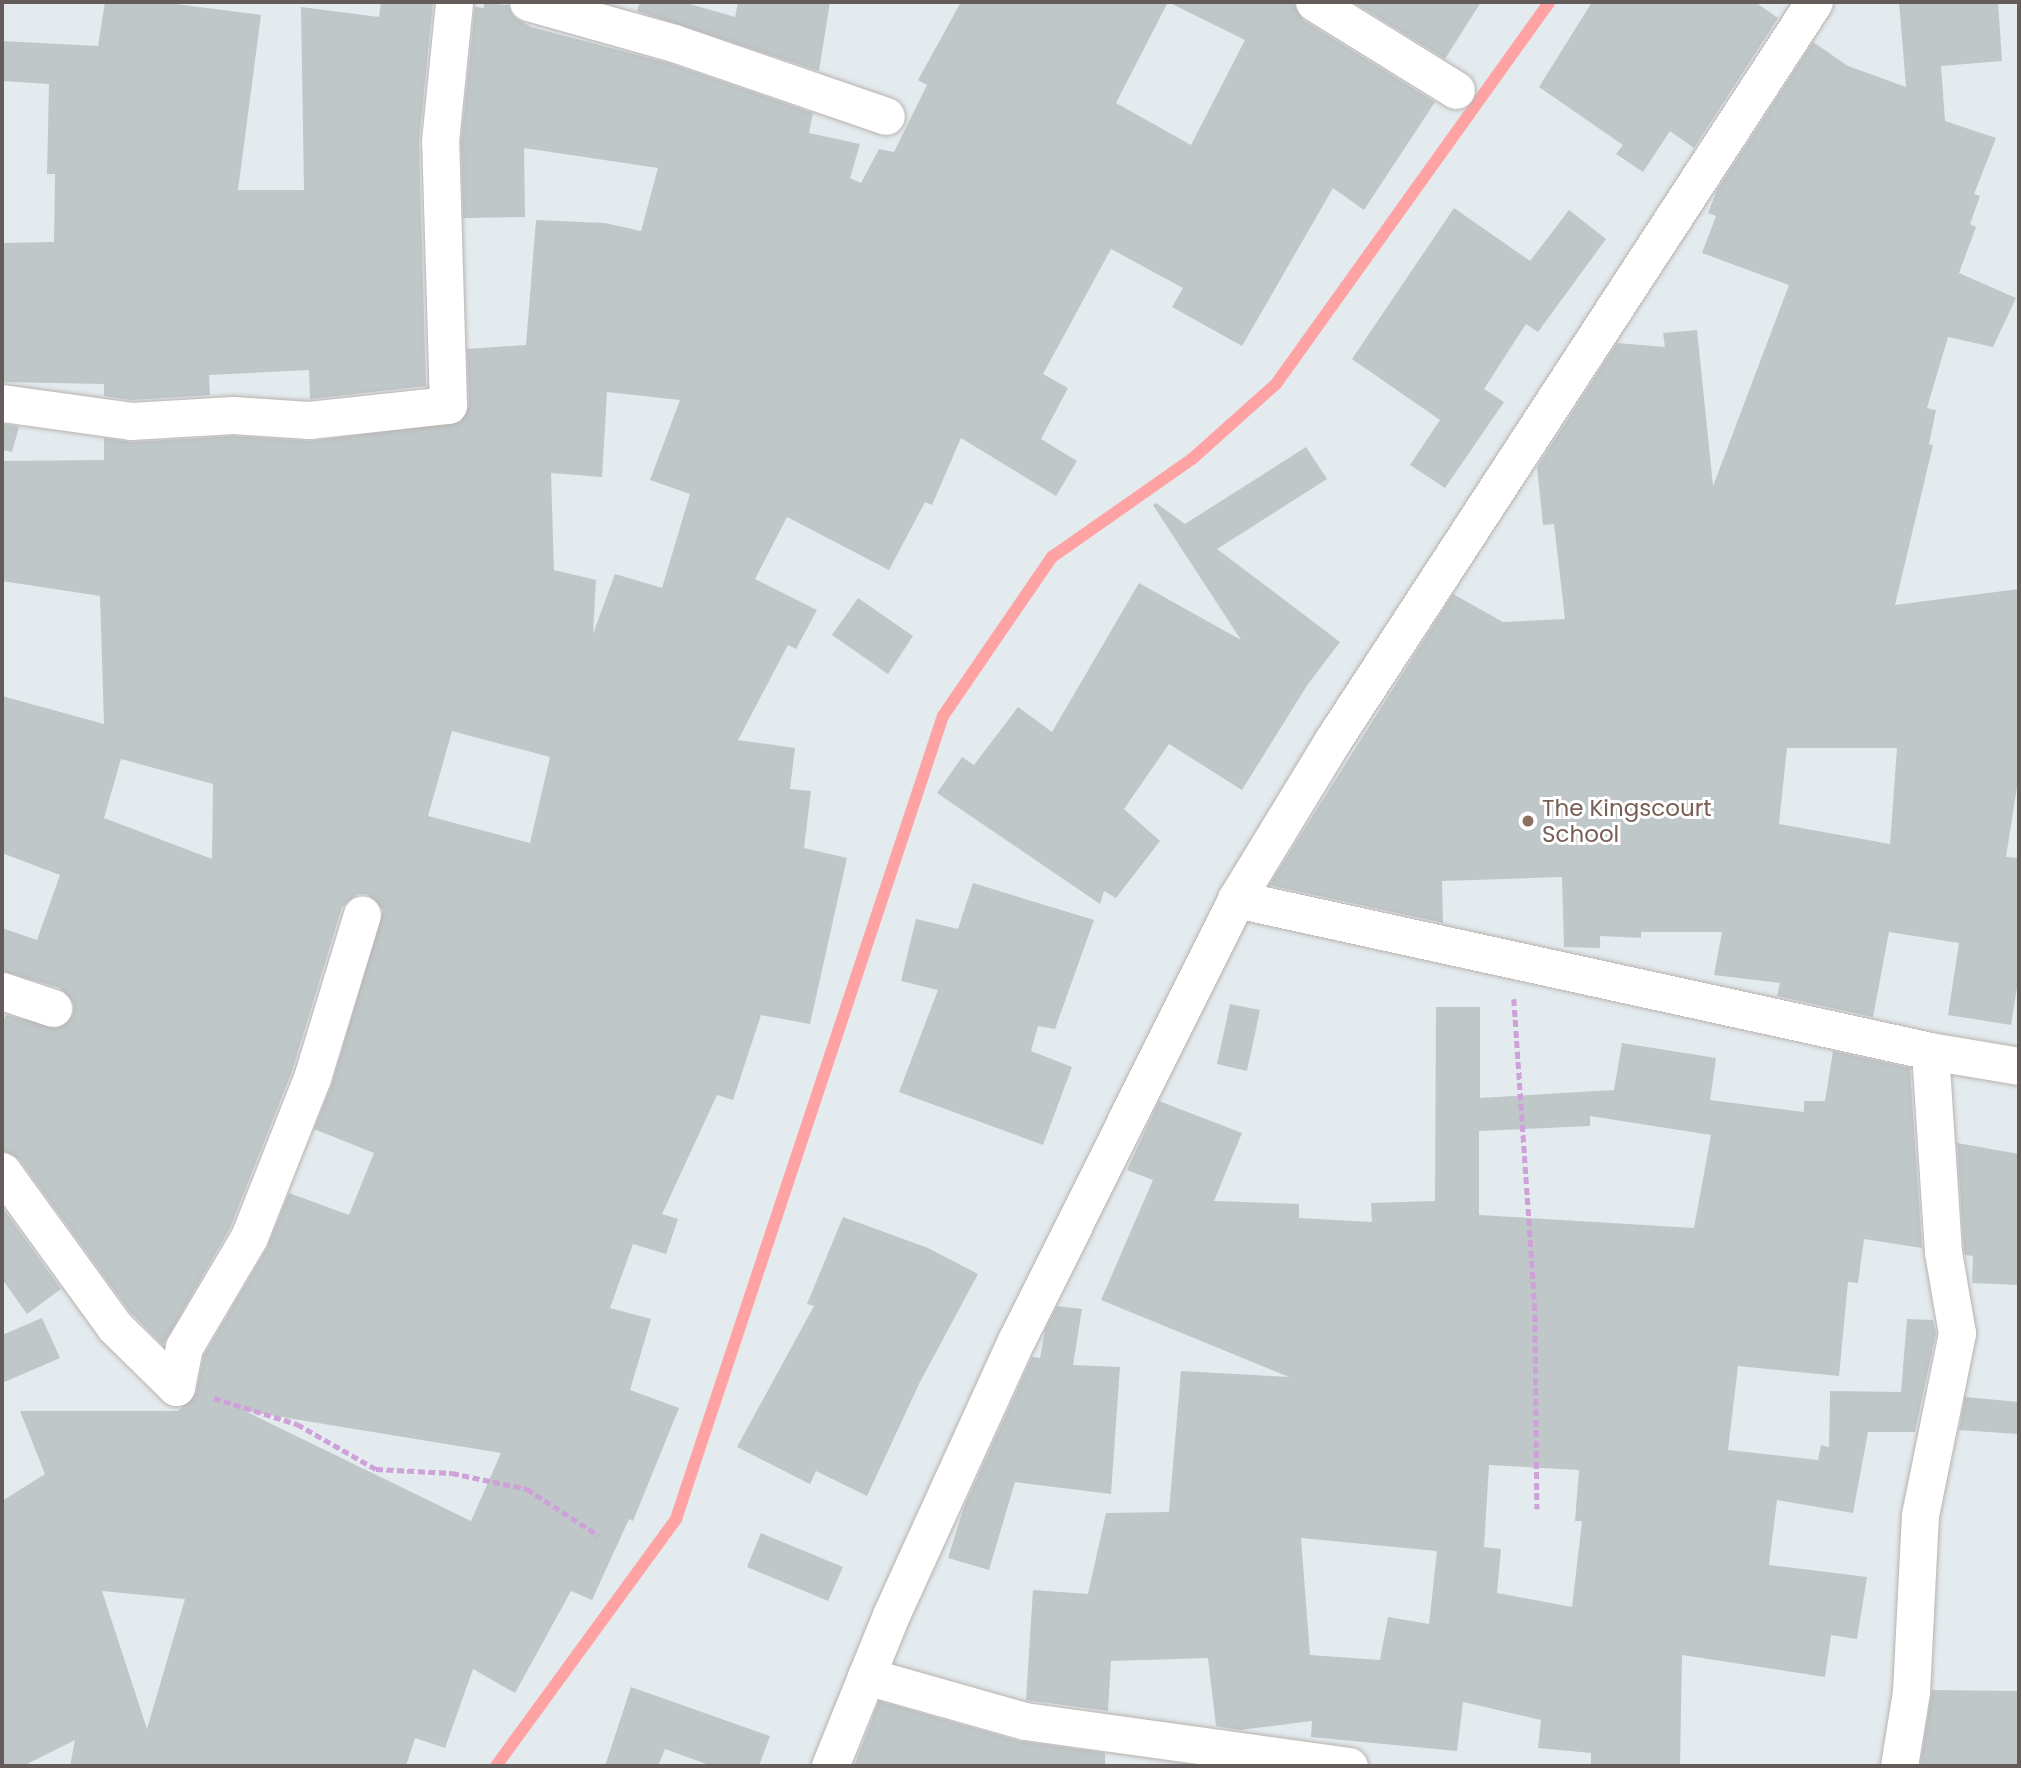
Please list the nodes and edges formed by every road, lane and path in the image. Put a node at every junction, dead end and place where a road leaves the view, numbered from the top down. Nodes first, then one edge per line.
1 (454, 2) edge
2 (528, 2) edge
3 (1314, 2) edge
4 (1814, 2) edge
5 (1456, 90) dead end
6 (886, 116) dead end
7 (2, 403) edge
8 (1236, 900) junction
9 (362, 914) dead end
10 (1511, 959) junction
11 (2, 991) edge
12 (53, 1007) dead end
13 (1930, 1051) junction
14 (2019, 1066) edge
15 (2, 1172) edge
16 (176, 1387) junction
17 (1537, 1509) dead end
18 (598, 1535) dead end
19 (866, 1676) junction
20 (830, 1766) edge
21 (1349, 1766) edge
22 (1899, 1766) edge

1 - 7 street
2 - 6 street
3 - 5 street
4 - 8 street
8 - 10 street
8 - 19 street
9 - 16 street
10 - 13 street
10 - 17 path
11 - 12 street
13 - 14 street
13 - 22 street
15 - 16 street
16 - 18 path
19 - 20 street
19 - 21 street

